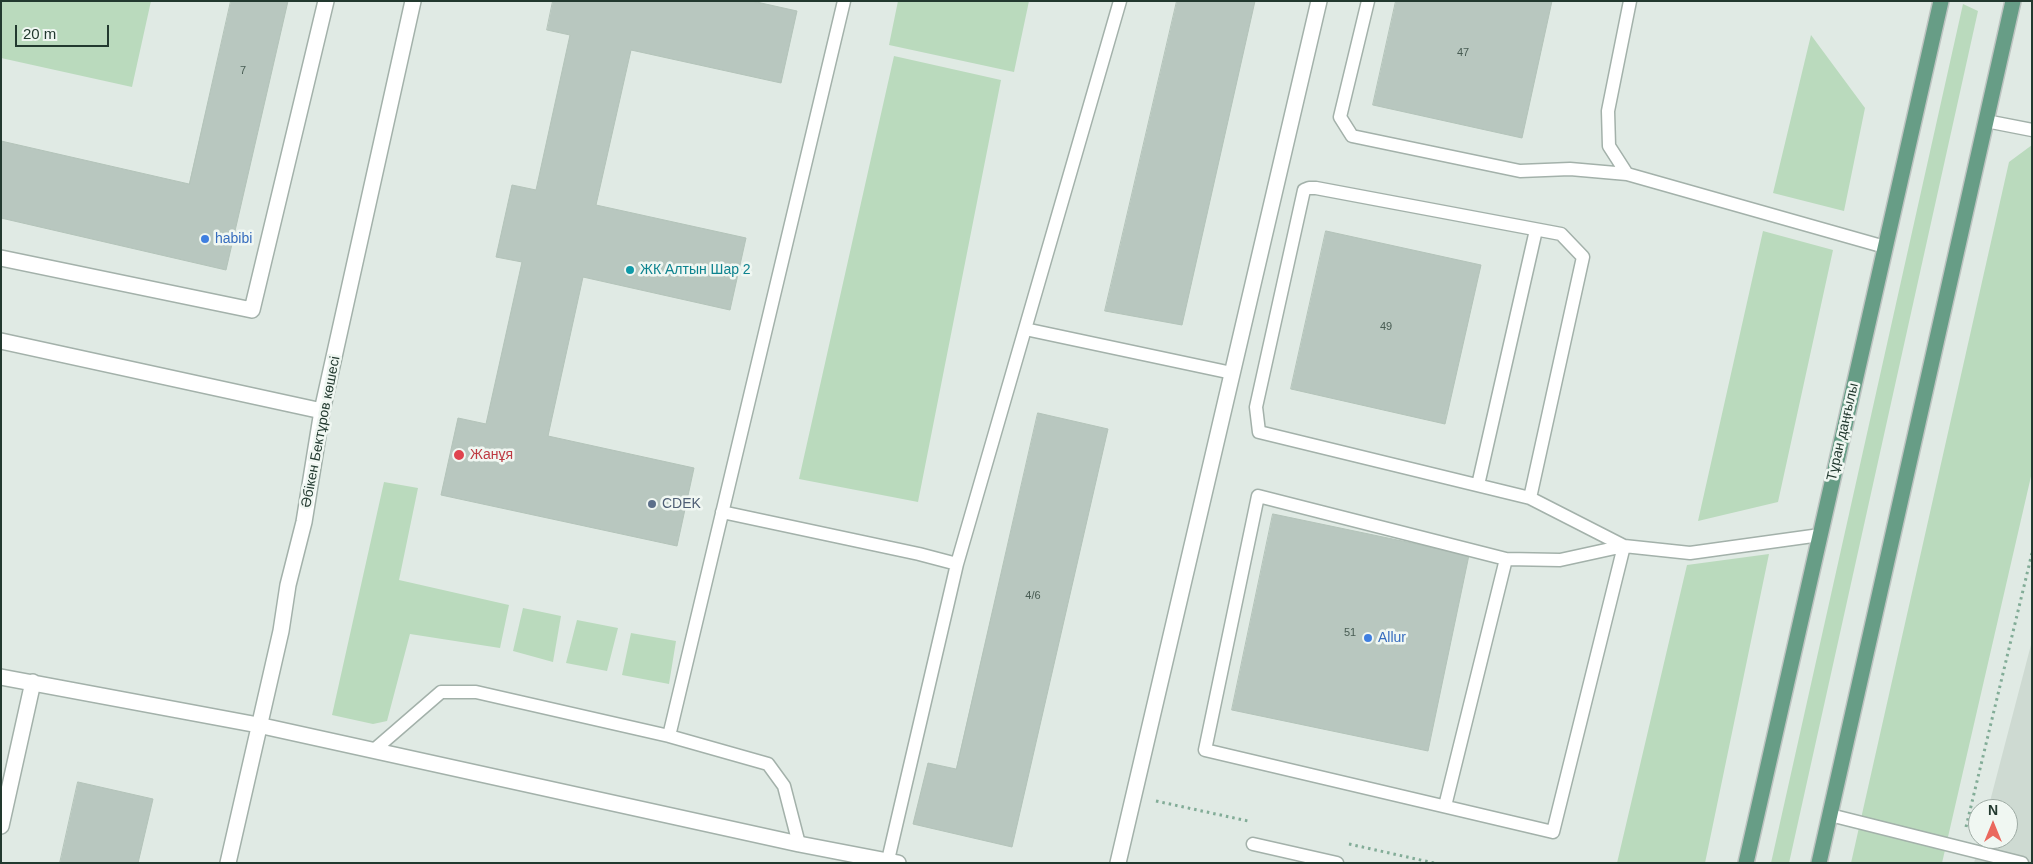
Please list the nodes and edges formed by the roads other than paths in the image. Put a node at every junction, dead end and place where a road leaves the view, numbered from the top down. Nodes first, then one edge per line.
1 (326, 1) edge
2 (413, 1) edge
3 (844, 1) edge
4 (1120, 1) edge
5 (1319, 1) edge
6 (1368, 1) edge
7 (1630, 1) edge
8 (1940, 1) edge
9 (2013, 1) edge
10 (1986, 121) junction
11 (2032, 130) edge
12 (1627, 174) junction
13 (1536, 230) junction
14 (1884, 247) junction
15 (1, 258) edge
16 (1025, 329) junction
17 (1, 340) edge
18 (1232, 373) junction
19 (322, 411) junction
20 (1478, 485) junction
21 (1530, 498) junction
22 (722, 512) junction
23 (1820, 535) junction
24 (1624, 546) junction
25 (1506, 559) junction
26 (957, 564) junction
27 (1, 676) edge
28 (33, 682) junction
29 (258, 725) junction
30 (668, 736) junction
31 (374, 750) junction
32 (1445, 806) junction
33 (1830, 815) junction
34 (1, 826) edge
35 (799, 844) junction
36 (1252, 844) dead end
37 (893, 862) edge
38 (228, 863) edge
39 (1118, 863) edge
40 (1337, 863) edge
41 (1746, 863) edge
42 (1819, 863) edge
43 (2022, 863) edge

1 - 15 street
2 - 19 street, Әбікен Бектұров көшесі
3 - 22 lane
4 - 16 lane
5 - 18 street
6 - 12 lane
7 - 12 lane
8 - 14 main road, Тұран даңғылы
9 - 10 main road
10 - 11 lane
10 - 33 main road
12 - 14 lane
13 - 20 lane
13 - 20 lane
13 - 21 lane
14 - 23 main road, Тұран даңғылы
16 - 18 lane
16 - 26 lane
17 - 19 street
18 - 39 street
19 - 29 street, Әбікен Бектұров көшесі
20 - 21 lane
21 - 24 lane
22 - 26 lane
22 - 30 lane
23 - 24 lane
23 - 41 main road, Тұран даңғылы
24 - 25 lane
24 - 32 lane
25 - 32 lane
25 - 32 lane
26 - 37 lane
27 - 28 street
28 - 29 street
28 - 34 street
29 - 31 street
29 - 38 street, Әбікен Бектұров көшесі
30 - 31 lane
30 - 35 lane
31 - 35 street
33 - 42 main road
33 - 43 lane
35 - 37 street
36 - 40 lane

